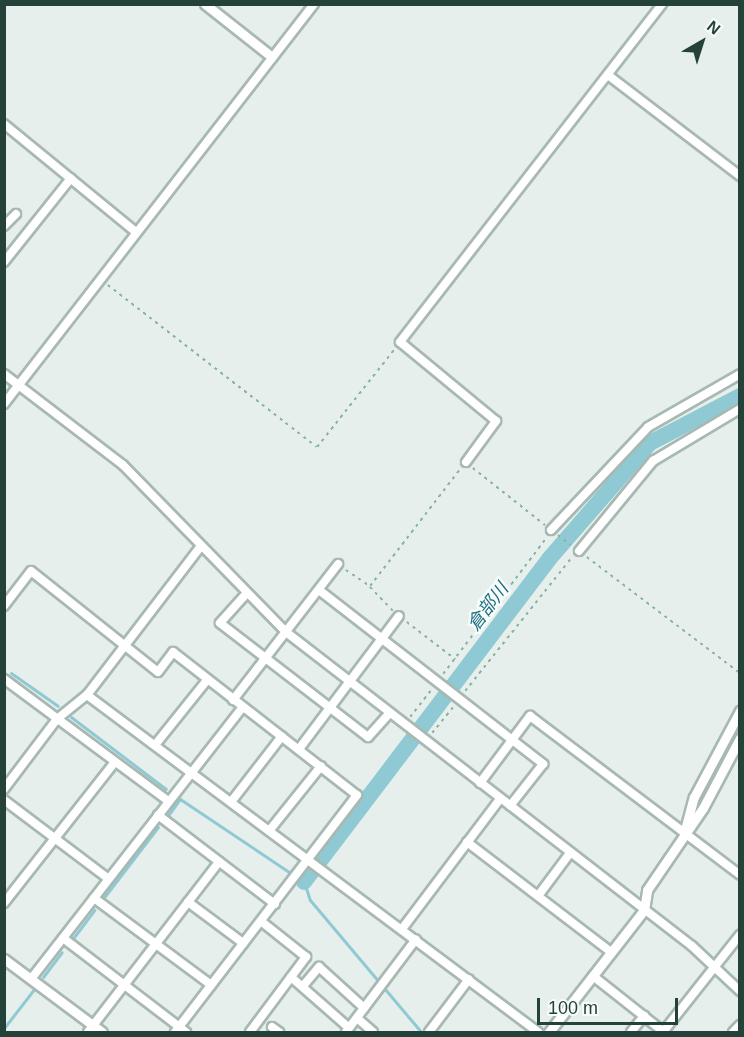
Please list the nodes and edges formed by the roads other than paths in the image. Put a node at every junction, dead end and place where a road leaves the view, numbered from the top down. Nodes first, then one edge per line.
1 (205, 4) edge
2 (314, 4) edge
3 (662, 4) edge
4 (272, 57) junction
5 (608, 75) junction
6 (6, 128) edge
7 (740, 176) edge
8 (71, 178) junction
9 (16, 214) dead end
10 (4, 226) edge
11 (136, 232) junction
12 (4, 262) edge
13 (4, 374) edge
14 (740, 374) edge
15 (19, 385) junction
16 (4, 404) edge
17 (740, 409) edge
18 (466, 462) road end
19 (554, 532) road end
20 (200, 547) junction
21 (577, 550) road end
22 (338, 564) road end
23 (319, 590) junction
24 (246, 594) junction
25 (4, 606) edge
26 (399, 616) road end
27 (286, 632) junction
28 (383, 639) junction
29 (125, 645) junction
30 (265, 659) junction
31 (4, 678) edge
32 (207, 680) junction
33 (349, 682) junction
34 (87, 695) junction
35 (233, 700) junction
36 (242, 708) junction
37 (329, 710) junction
38 (740, 711) edge
39 (389, 714) junction
40 (57, 719) junction
41 (282, 736) junction
42 (740, 738) edge
43 (512, 739) junction
44 (155, 745) junction
45 (299, 749) junction
46 (115, 762) junction
47 (321, 766) junction
48 (191, 773) junction
49 (480, 783) junction
50 (4, 789) edge
51 (500, 799) junction
52 (4, 800) edge
53 (168, 801) junction
54 (231, 802) junction
55 (510, 806) junction
56 (158, 815) junction
57 (268, 831) junction
58 (684, 831) junction
59 (55, 838) junction
60 (467, 842) junction
61 (570, 853) junction
62 (309, 860) junction
63 (219, 862) junction
64 (740, 875) edge
65 (109, 879) junction
66 (538, 896) junction
67 (94, 898) junction
68 (188, 902) junction
69 (4, 903) edge
70 (275, 904) junction
71 (644, 910) junction
72 (262, 922) junction
73 (402, 929) junction
74 (740, 935) edge
75 (63, 938) junction
76 (416, 939) junction
77 (155, 943) junction
78 (243, 943) junction
79 (611, 952) junction
80 (4, 959) edge
81 (716, 967) junction
82 (593, 976) junction
83 (291, 977) junction
84 (31, 979) junction
85 (469, 979) junction
86 (124, 985) junction
87 (211, 985) junction
88 (303, 986) junction
89 (740, 991) edge
90 (364, 1008) junction
91 (644, 1016) junction
92 (357, 1018) junction
93 (740, 1024) edge
94 (91, 1029) edge
95 (177, 1030) edge
96 (348, 1030) edge
97 (102, 1032) edge
98 (186, 1032) edge
99 (250, 1032) edge
100 (373, 1032) edge
101 (429, 1032) edge
102 (538, 1032) edge
103 (549, 1032) edge
104 (632, 1032) edge
105 (663, 1032) edge
106 (733, 1032) edge

1 - 4 street
2 - 4 street
3 - 5 street
4 - 11 street
5 - 7 street
5 - 18 street
6 - 8 street
8 - 11 street
8 - 12 street
9 - 10 street
11 - 15 street
13 - 15 street
14 - 19 street
15 - 16 street
15 - 20 street
17 - 21 street
20 - 24 street
20 - 29 street
22 - 23 street
23 - 27 street
23 - 28 street
24 - 27 street
24 - 30 street
25 - 29 street
26 - 28 street
27 - 30 street
27 - 33 street
28 - 33 street
28 - 43 street
29 - 32 street
29 - 34 street
30 - 35 street
30 - 37 street
31 - 40 street
32 - 35 street
32 - 44 street
33 - 37 street
33 - 39 street
34 - 40 street
34 - 44 street
35 - 36 street
36 - 41 street
36 - 48 street
37 - 39 street
37 - 45 street
38 - 58 street
39 - 49 street
40 - 46 street
40 - 50 street
41 - 45 street
41 - 54 street
42 - 58 street
43 - 49 street
43 - 55 street
43 - 58 street
44 - 48 street
45 - 47 street
46 - 53 street
46 - 59 street
47 - 57 street
47 - 62 street
48 - 53 street
48 - 54 street
49 - 51 street
51 - 55 street
51 - 60 street
52 - 59 street
53 - 56 street
54 - 57 street
55 - 61 street
56 - 63 street
56 - 65 street
57 - 62 street
58 - 64 street
58 - 71 street
59 - 65 street
59 - 69 street
60 - 66 street
60 - 73 street
61 - 66 street
61 - 71 street
62 - 70 street
62 - 73 street
63 - 68 street
63 - 70 street
65 - 67 street
66 - 79 street
67 - 75 street
67 - 77 street
68 - 77 street
68 - 78 street
70 - 72 street
71 - 79 street
71 - 81 street
72 - 78 street
72 - 83 street
73 - 76 street
74 - 81 street
75 - 84 street
75 - 86 street
76 - 85 street
76 - 90 street
77 - 86 street
77 - 87 street
78 - 87 street
79 - 82 street
80 - 84 street
81 - 89 street
81 - 105 street
82 - 91 street
82 - 103 street
83 - 88 street
83 - 99 street
84 - 94 street
85 - 101 street
85 - 102 street
86 - 94 street
86 - 95 street
87 - 95 street
88 - 90 street
88 - 96 street
90 - 92 street
91 - 104 street
91 - 105 street
92 - 96 street
92 - 100 street
93 - 106 street
94 - 97 street
95 - 98 street

